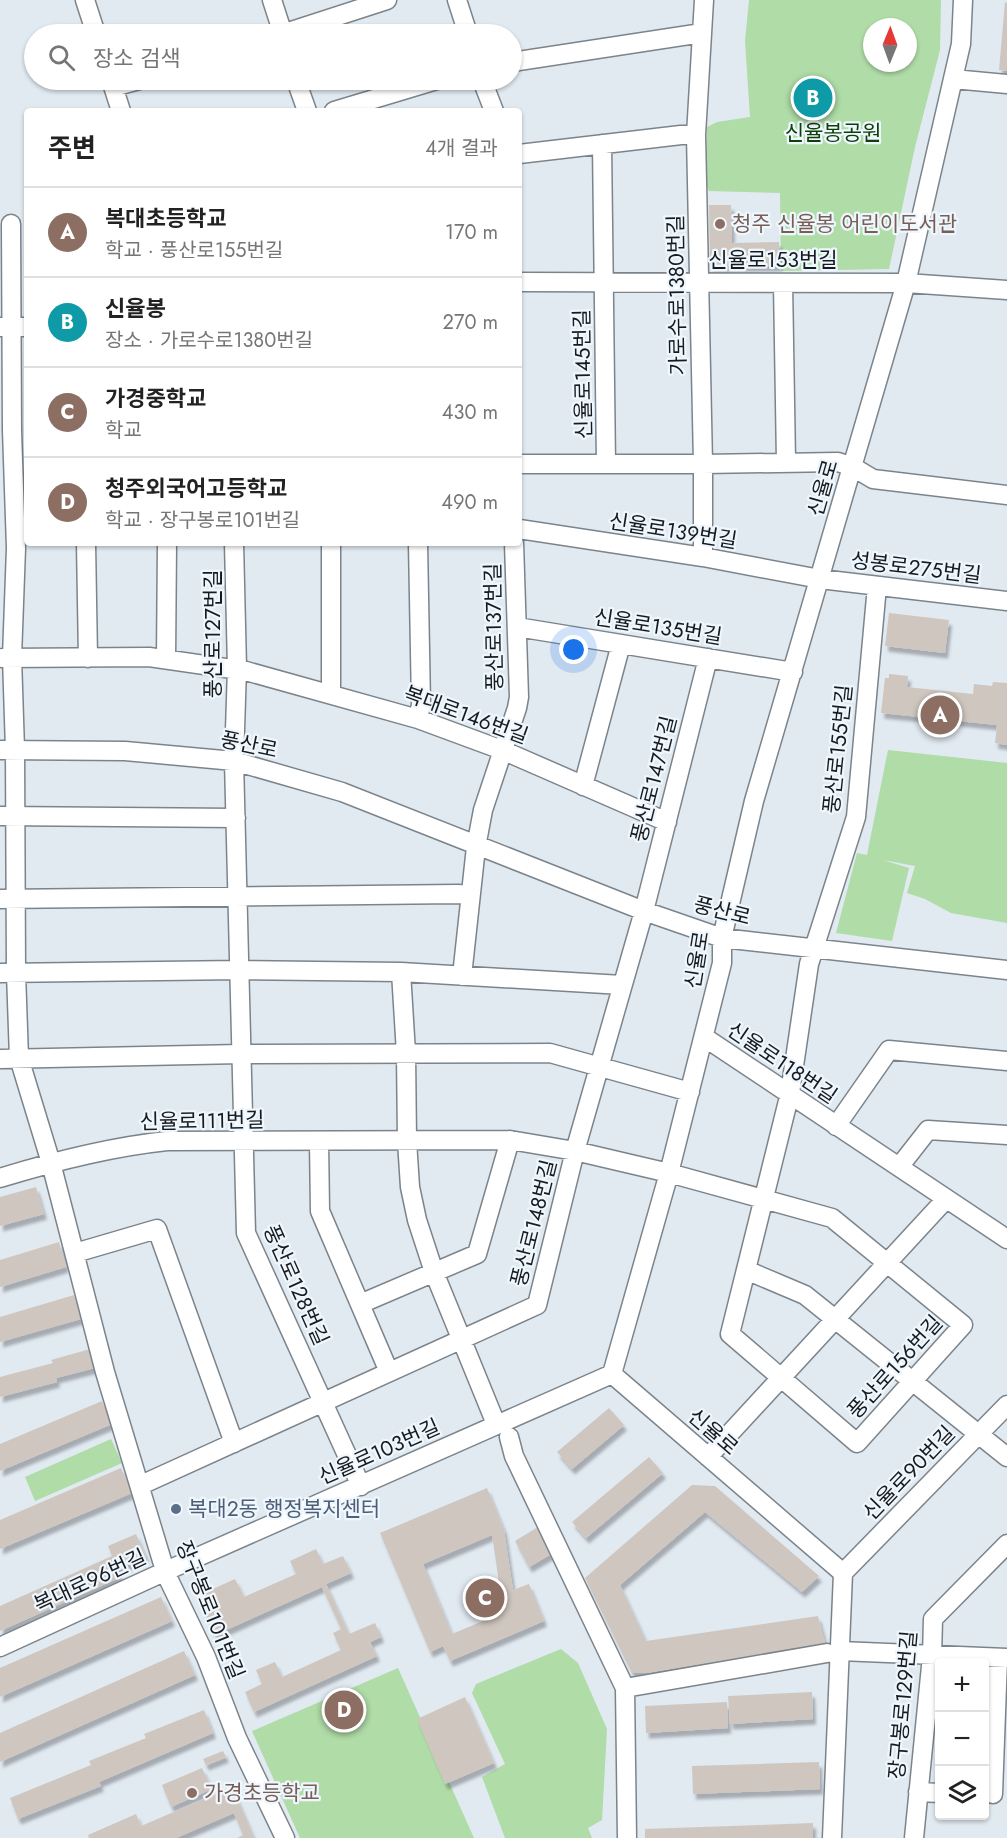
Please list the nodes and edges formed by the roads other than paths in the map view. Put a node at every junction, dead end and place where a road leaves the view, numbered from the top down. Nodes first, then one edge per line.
1 (85, 0) edge
2 (272, 0) edge
3 (387, 0) edge
4 (457, 0) edge
5 (704, 0) edge
6 (963, 0) edge
7 (93, 24) edge
8 (279, 24) edge
9 (313, 24) edge
10 (465, 24) edge
11 (702, 33) junction
12 (522, 60) edge
13 (953, 79) junction
14 (1007, 84) edge
15 (114, 90) edge
16 (300, 90) edge
17 (404, 90) edge
18 (486, 90) edge
19 (120, 108) edge
20 (306, 108) edge
21 (344, 108) edge
22 (493, 108) edge
23 (696, 135) junction
24 (602, 144) junction
25 (522, 154) edge
26 (13, 223) edge
27 (522, 282) edge
28 (604, 283) junction
29 (699, 283) junction
30 (783, 283) junction
31 (906, 283) junction
32 (1007, 290) edge
33 (13, 327) edge
34 (13, 430) edge
35 (786, 462) junction
36 (522, 464) edge
37 (606, 464) junction
38 (703, 464) junction
39 (853, 467) junction
40 (1007, 495) edge
41 (522, 529) edge
42 (86, 546) edge
43 (167, 546) edge
44 (234, 546) edge
45 (330, 546) edge
46 (418, 546) edge
47 (514, 546) edge
48 (702, 557) junction
49 (820, 579) junction
50 (877, 586) junction
51 (1007, 601) edge
52 (517, 627) junction
53 (621, 644) junction
54 (6, 658) edge
55 (88, 658) junction
56 (708, 658) junction
57 (166, 659) junction
58 (237, 668) junction
59 (793, 672) junction
60 (331, 694) junction
61 (418, 718) junction
62 (8, 750) edge
63 (502, 750) junction
64 (234, 761) junction
65 (583, 786) junction
66 (7, 816) edge
67 (236, 818) junction
68 (666, 822) junction
69 (476, 847) junction
70 (238, 895) junction
71 (469, 896) junction
72 (8, 899) edge
73 (644, 911) junction
74 (722, 938) junction
75 (813, 948) junction
76 (240, 970) junction
77 (1007, 970) edge
78 (401, 972) junction
79 (8, 973) edge
80 (462, 976) junction
81 (622, 985) junction
82 (704, 1037) junction
83 (406, 1053) junction
84 (241, 1054) junction
85 (19, 1058) junction
86 (0, 1059) edge
87 (1007, 1061) edge
88 (599, 1066) junction
89 (690, 1092) junction
90 (790, 1094) junction
91 (836, 1126) junction
92 (1007, 1135) edge
93 (510, 1140) junction
94 (243, 1141) junction
95 (319, 1141) junction
96 (407, 1141) junction
97 (575, 1151) junction
98 (51, 1163) junction
99 (899, 1167) junction
100 (669, 1173) junction
101 (0, 1178) edge
102 (764, 1198) junction
103 (946, 1199) junction
104 (1007, 1239) edge
105 (75, 1253) junction
106 (887, 1263) junction
107 (746, 1270) junction
108 (434, 1272) junction
109 (360, 1304) junction
110 (835, 1319) junction
111 (461, 1339) junction
112 (389, 1372) junction
113 (612, 1374) junction
114 (781, 1378) junction
115 (912, 1382) junction
116 (324, 1402) junction
117 (1007, 1405) edge
118 (503, 1431) junction
119 (979, 1434) junction
120 (234, 1443) junction
121 (1007, 1457) edge
122 (708, 1458) junction
123 (141, 1485) junction
124 (361, 1486) junction
125 (1006, 1546) edge
126 (166, 1571) junction
127 (843, 1573) junction
128 (0, 1647) edge
129 (833, 1652) junction
130 (932, 1656) junction
131 (1003, 1658) edge
132 (625, 1688) junction
133 (918, 1792) junction
134 (935, 1793) edge
135 (995, 1794) edge
136 (285, 1838) edge
137 (627, 1838) edge
138 (832, 1838) edge
139 (914, 1838) edge

1 - 7 street
2 - 8 street
3 - 9 street
4 - 10 street
5 - 11 street, 가로수로1380번길
6 - 13 street, 신율로
11 - 12 street
11 - 23 street, 가로수로1380번길
13 - 14 street
13 - 31 street, 신율로
15 - 19 street
16 - 20 street
17 - 21 street
18 - 22 street
23 - 24 street
23 - 29 street, 가로수로1380번길
24 - 25 street
24 - 28 street
26 - 33 street, 장구봉로101번길
27 - 28 street, 신율로153번길
28 - 29 street, 신율로153번길
28 - 37 street, 신율로145번길
29 - 30 street, 신율로153번길
29 - 38 street, 가로수로1380번길
30 - 31 street, 신율로153번길
30 - 35 street
31 - 32 street, 신율로153번길
31 - 39 street, 신율로
33 - 34 street, 장구봉로101번길
34 - 54 street, 장구봉로101번길
35 - 38 street, 신율로145번길
35 - 39 street, 신율로145번길
36 - 37 street, 신율로145번길
37 - 38 street, 신율로145번길
38 - 48 street, 가로수로1380번길
39 - 40 street, 신율로145번길
39 - 49 street, 신율로
41 - 48 street, 신율로139번길
42 - 55 street
43 - 57 street
44 - 58 street, 풍산로127번길
45 - 60 street
46 - 61 street
47 - 52 street, 풍산로137번길
48 - 49 street, 신율로139번길
49 - 50 street, 성봉로275번길
49 - 59 street, 신율로
50 - 51 street, 성봉로275번길
50 - 75 street, 풍산로155번길
52 - 53 street, 신율로135번길
52 - 63 street, 풍산로137번길
53 - 56 street, 신율로135번길
53 - 65 street
54 - 55 street, 복대로146번길
54 - 62 street, 장구봉로101번길
55 - 57 street, 복대로146번길
56 - 59 street, 신율로135번길
56 - 68 street, 풍산로147번길
57 - 58 street, 복대로146번길
58 - 60 street, 복대로146번길
58 - 64 street, 풍산로127번길
59 - 74 street, 신율로
60 - 61 street, 복대로146번길
61 - 63 street, 복대로146번길
62 - 64 street, 풍산로
62 - 66 street, 장구봉로101번길
63 - 65 street, 복대로146번길
63 - 69 street, 풍산로137번길
64 - 67 street, 풍산로128번길
64 - 69 street, 풍산로
65 - 68 street, 복대로146번길
66 - 67 street
66 - 72 street, 장구봉로101번길
67 - 70 street, 풍산로128번길
68 - 73 street, 풍산로147번길
69 - 71 street
69 - 73 street, 풍산로
70 - 71 street
70 - 72 street
70 - 76 street, 풍산로128번길
71 - 80 street
72 - 79 street, 장구봉로101번길
73 - 74 street, 풍산로
73 - 81 street, 풍산로148번길
74 - 75 street, 풍산로
74 - 82 street, 신율로
75 - 77 street, 풍산로
75 - 90 street, 풍산로156번길
76 - 78 street
76 - 79 street
76 - 84 street, 풍산로128번길
78 - 80 street
78 - 83 street
79 - 85 street, 장구봉로101번길
80 - 81 street
81 - 88 street, 풍산로148번길
82 - 89 street, 신율로
82 - 90 street, 신율로118번길
83 - 84 street
83 - 88 street
83 - 96 street
84 - 85 street
84 - 94 street, 풍산로128번길
85 - 86 street
85 - 98 street, 장구봉로101번길
87 - 91 street, 신율로118번길
88 - 89 street
88 - 97 street, 풍산로148번길
89 - 100 street, 신율로
90 - 91 street, 신율로118번길
90 - 102 street, 풍산로156번길
91 - 99 street, 신율로118번길
92 - 99 street
93 - 96 street, 신율로111번길
93 - 97 street, 신율로111번길
93 - 108 street
94 - 95 street, 신율로111번길
94 - 98 street, 신율로111번길
94 - 116 street, 풍산로128번길
95 - 96 street, 신율로111번길
95 - 109 street
96 - 108 street
97 - 100 street, 신율로111번길
97 - 111 street, 풍산로148번길
98 - 101 street, 신율로111번길
98 - 105 street, 장구봉로101번길
99 - 103 street, 신율로118번길
100 - 102 street, 신율로111번길
100 - 113 street, 신율로
102 - 106 street, 풍산로156번길
102 - 107 street, 풍산로156번길
103 - 104 street, 신율로118번길
103 - 106 street
105 - 120 street
105 - 123 street, 장구봉로101번길
106 - 110 street
106 - 115 street, 풍산로156번길
107 - 110 street
107 - 114 street, 풍산로156번길
108 - 109 street
108 - 111 street
109 - 112 street
110 - 114 street
110 - 115 street
111 - 112 street, 풍산로148번길
111 - 118 street
112 - 116 street, 풍산로148번길
113 - 118 street, 신율로103번길
113 - 122 street, 신율로
114 - 115 street, 풍산로156번길
114 - 122 street
115 - 119 street
116 - 120 street, 풍산로148번길
116 - 124 street, 풍산로128번길
117 - 119 street, 신율로90번길
118 - 124 street, 신율로103번길
118 - 132 street
119 - 121 street
119 - 127 street, 신율로90번길
120 - 123 street, 풍산로148번길
122 - 127 street, 신율로
123 - 126 street, 장구봉로101번길
124 - 126 street, 신율로103번길
125 - 130 street, 장구봉로129번길
126 - 128 street, 복대로96번길
126 - 136 street, 장구봉로101번길
127 - 129 street
129 - 130 street
129 - 132 street
129 - 138 street
130 - 131 street
130 - 133 street, 장구봉로129번길
131 - 135 street
132 - 137 street
133 - 134 street, 장구봉로129번길
133 - 139 street, 장구봉로129번길

